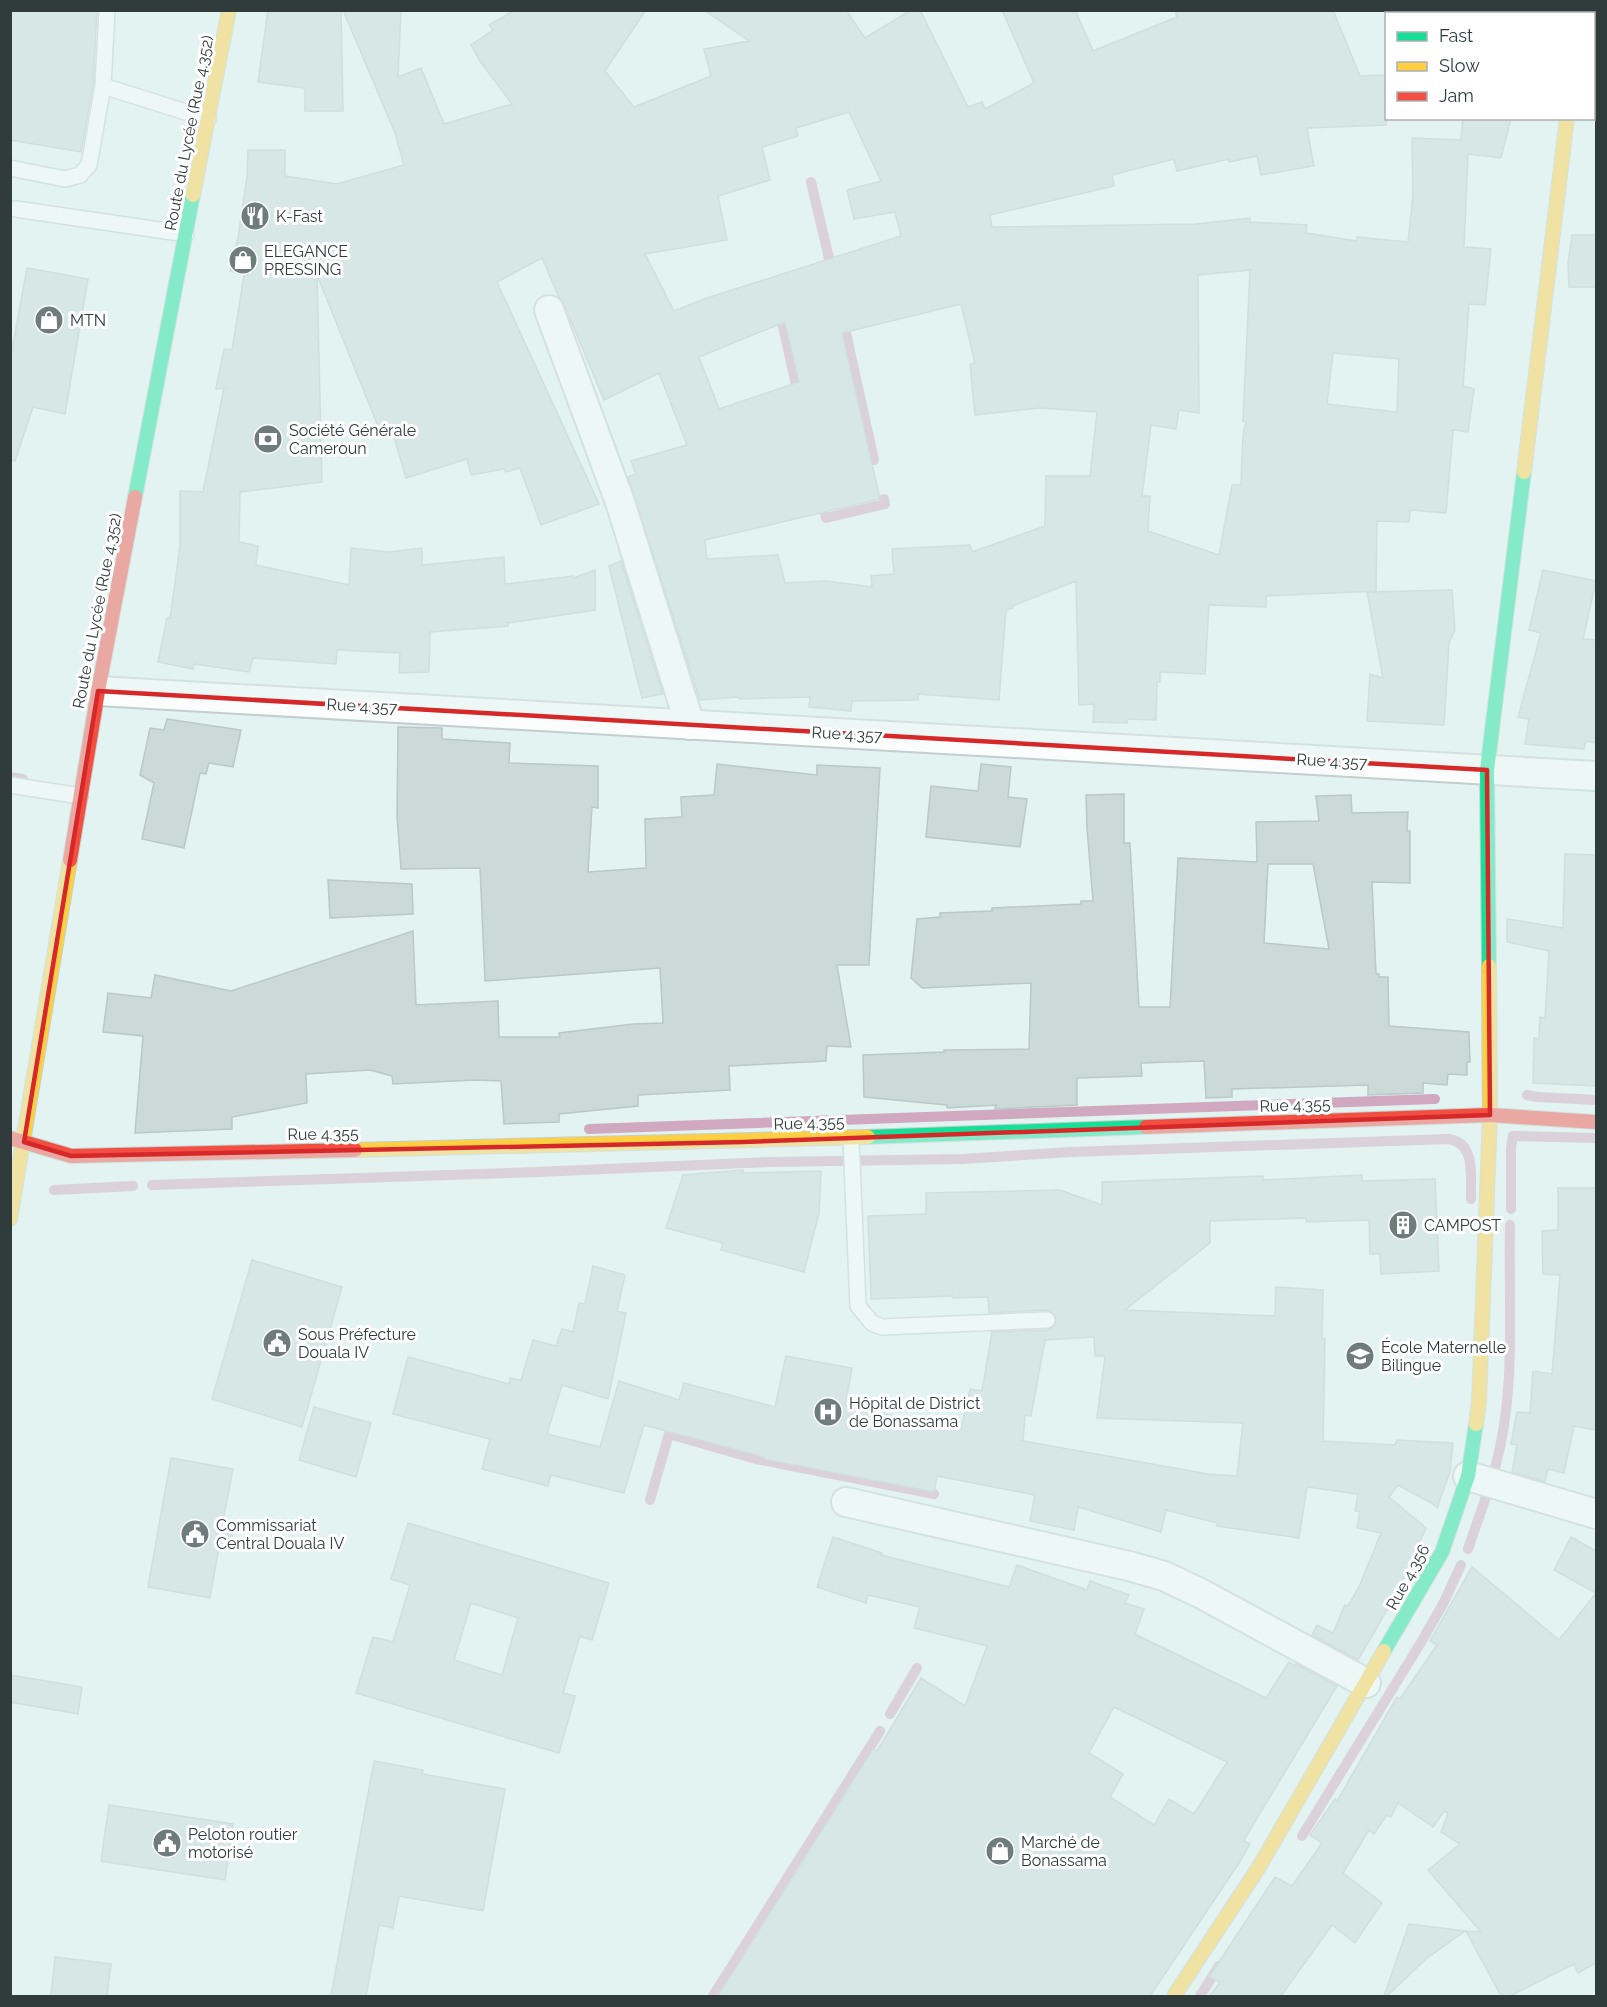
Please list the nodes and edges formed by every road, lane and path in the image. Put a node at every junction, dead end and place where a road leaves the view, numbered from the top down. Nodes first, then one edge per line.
1 (107, 10) edge
2 (229, 10) edge
3 (103, 86) junction
4 (208, 119) junction
5 (1567, 120) edge
6 (10, 168) edge
7 (16, 209) dead end
8 (186, 234) junction
9 (549, 310) dead end
10 (98, 691) junction
11 (690, 725) junction
12 (1486, 770) junction
13 (1596, 776) edge
14 (10, 784) edge
15 (80, 796) junction
16 (1490, 1115) junction
17 (1596, 1122) edge
18 (851, 1138) junction
19 (17, 1140) edge
20 (10, 1220) edge
21 (1047, 1320) dead end
22 (1468, 1476) junction
23 (846, 1502) dead end
24 (1596, 1514) edge
25 (1366, 1683) junction
26 (1174, 1996) edge

1 - 3 lane
2 - 4 street, Route du Lycée (Rue 4.352)
3 - 4 lane
3 - 6 lane
4 - 8 street, Route du Lycée (Rue 4.352)
5 - 12 street, Rue 4.356
7 - 8 lane
8 - 10 street, Route du Lycée (Rue 4.352)
9 - 11 street
10 - 11 street, Rue 4.357
10 - 15 street, Route du Lycée (Rue 4.352)
11 - 12 street, Rue 4.357
12 - 13 street, Rue 4.357
12 - 16 street, Rue 4.356
14 - 15 lane
15 - 19 street, Route du Lycée (Rue 4.352)
16 - 17 street, Rue 4.355
16 - 18 street, Rue 4.355
16 - 22 street, Rue 4.356
18 - 19 street, Rue 4.355
18 - 21 lane
19 - 20 street, Route du Lycée (Rue 4.352)
22 - 24 street
22 - 25 street, Rue 4.356
23 - 25 street
25 - 26 street, Rue 4.356

